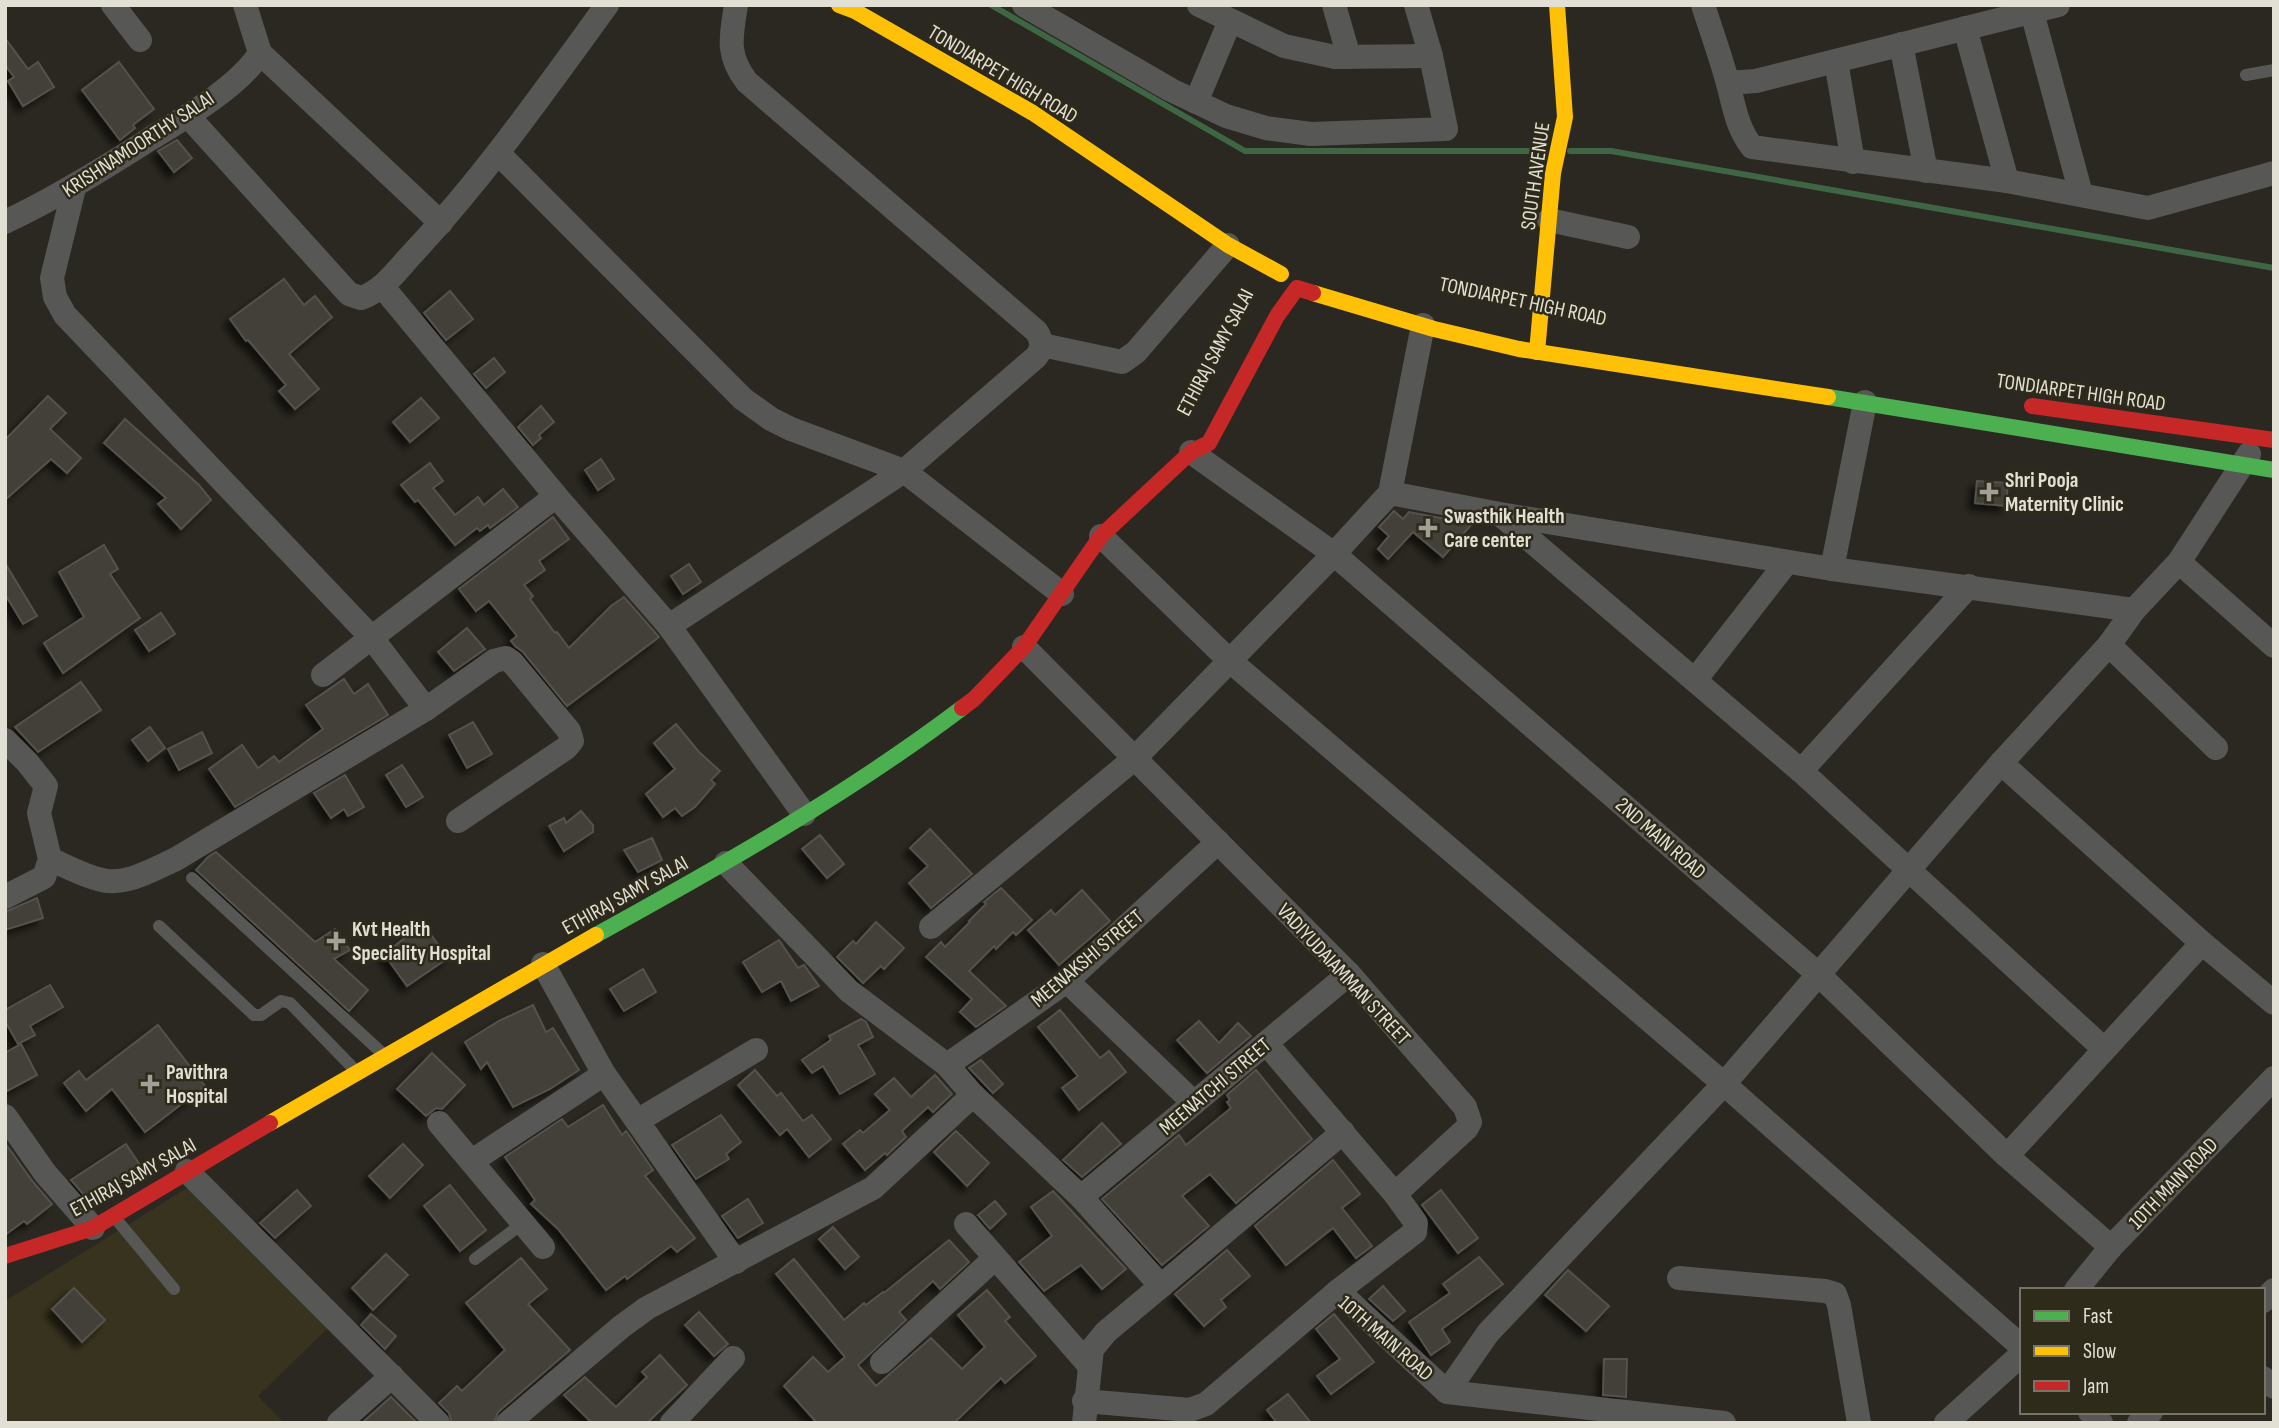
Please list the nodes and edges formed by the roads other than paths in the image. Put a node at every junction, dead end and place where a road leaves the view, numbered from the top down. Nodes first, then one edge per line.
1 (113, 5) edge
2 (245, 5) edge
3 (607, 5) edge
4 (736, 5) edge
5 (839, 5) edge
6 (1024, 5) edge
7 (1199, 5) edge
8 (1334, 5) edge
9 (1416, 5) edge
10 (1703, 5) edge
11 (2058, 5) edge
12 (1562, 6) edge
13 (2032, 12) junction
14 (1230, 21) junction
15 (1965, 28) junction
16 (140, 40) dead end
17 (1901, 44) junction
18 (260, 53) junction
19 (1431, 56) junction
20 (1349, 57) junction
21 (1836, 61) junction
22 (2274, 70) edge
23 (2246, 75) dead end
24 (1728, 83) junction
25 (1196, 102) junction
26 (188, 116) junction
27 (498, 153) junction
28 (1853, 162) junction
29 (1926, 171) junction
30 (2274, 173) edge
31 (2007, 181) junction
32 (74, 188) junction
33 (2081, 194) junction
34 (1549, 220) junction
35 (5, 222) edge
36 (441, 223) junction
37 (1628, 237) dead end
38 (1228, 245) junction
39 (1299, 266) dead end
40 (382, 286) junction
41 (1297, 288) joint
42 (1423, 326) junction
43 (1042, 345) junction
44 (1537, 352) junction
45 (1865, 402) junction
46 (2017, 404) dead end
47 (1197, 426) dead end
48 (2267, 439) edge
49 (1191, 452) junction
50 (2242, 464) junction
51 (2274, 470) edge
52 (904, 471) junction
53 (1390, 493) junction
54 (556, 496) junction
55 (1500, 514) junction
56 (1101, 536) junction
57 (1334, 554) junction
58 (1787, 562) junction
59 (2179, 562) junction
60 (1832, 569) junction
61 (1969, 586) junction
62 (1062, 594) junction
63 (2134, 610) junction
64 (669, 626) junction
65 (372, 637) junction
66 (2109, 645) junction
67 (2274, 646) edge
68 (1024, 647) junction
69 (1229, 660) junction
70 (323, 676) dead end
71 (1695, 680) junction
72 (426, 709) junction
73 (5, 740) edge
74 (2217, 748) dead end
75 (1135, 758) junction
76 (2001, 763) junction
77 (1801, 771) junction
78 (804, 814) junction
79 (457, 821) dead end
80 (1218, 842) junction
81 (50, 859) junction
82 (726, 863) junction
83 (1909, 870) junction
84 (192, 878) dead end
85 (5, 897) edge
86 (159, 926) dead end
87 (931, 927) dead end
88 (2202, 943) junction
89 (543, 964) junction
90 (1349, 974) junction
91 (1818, 974) junction
92 (1067, 981) junction
93 (2274, 1003) edge
94 (1266, 1043) junction
95 (756, 1049) dead end
96 (2104, 1049) junction
97 (385, 1055) junction
98 (947, 1065) junction
99 (356, 1072) junction
100 (604, 1074) junction
101 (2274, 1078) edge
102 (1724, 1084) junction
103 (974, 1095) junction
104 (1194, 1103) junction
105 (637, 1121) junction
106 (439, 1124) dead end
107 (8, 1125) edge
108 (1343, 1132) junction
109 (2007, 1156) junction
110 (471, 1161) junction
111 (187, 1171) junction
112 (1395, 1194) junction
113 (1081, 1197) junction
114 (103, 1222) junction
115 (523, 1223) junction
116 (966, 1224) dead end
117 (543, 1247) dead end
118 (2111, 1247) junction
119 (31, 1248) junction
120 (5, 1256) edge
121 (995, 1258) junction
122 (475, 1259) dead end
123 (736, 1262) junction
124 (18, 1269) dead end
125 (1679, 1278) dead end
126 (1161, 1286) junction
127 (2078, 1288) edge
128 (174, 1289) dead end
129 (1338, 1291) junction
130 (2020, 1345) edge
131 (2020, 1356) edge
132 (733, 1358) dead end
133 (883, 1362) dead end
134 (1089, 1365) junction
135 (392, 1376) junction
136 (1447, 1392) junction
137 (1518, 1411) edge
138 (1084, 1412) edge
139 (339, 1423) edge
140 (438, 1423) edge
141 (508, 1423) edge
142 (672, 1423) edge
143 (1724, 1423) edge
144 (1858, 1423) edge
145 (1946, 1423) edge

1 - 16 street
2 - 18 street
3 - 27 street
4 - 43 street
5 - 38 main road, TONDIARPET HIGH ROAD
6 - 25 street
7 - 14 street
8 - 20 street
9 - 19 street
10 - 24 street
11 - 13 street
12 - 34 main road, SOUTH AVENUE
13 - 15 street
13 - 33 street
14 - 20 street
14 - 25 street
15 - 17 street
15 - 31 street
17 - 21 street
17 - 29 street
18 - 26 street, KRISHNAMOORTHY SALAI
18 - 36 street
19 - 20 street
19 - 25 street
21 - 24 street
21 - 28 street
22 - 23 lane
24 - 28 street
26 - 32 street, KRISHNAMOORTHY SALAI
26 - 40 street
27 - 36 street
27 - 52 street
28 - 29 street
29 - 31 street
30 - 33 street
31 - 33 street
32 - 35 street, KRISHNAMOORTHY SALAI
32 - 65 street
34 - 37 street
34 - 44 main road, SOUTH AVENUE
36 - 40 street
38 - 39 main road, TONDIARPET HIGH ROAD
38 - 43 street
40 - 54 street
41 - 42 main road, TONDIARPET HIGH ROAD
41 - 49 main road, ETHIRAJ SAMY SALAI
42 - 44 main road, TONDIARPET HIGH ROAD
42 - 53 street
43 - 52 street
44 - 45 main road, TONDIARPET HIGH ROAD
45 - 50 main road, TONDIARPET HIGH ROAD
45 - 60 street
46 - 48 main road, TONDIARPET HIGH ROAD
47 - 49 main road, ETHIRAJ SAMY SALAI
48 - 50 street
49 - 56 main road, ETHIRAJ SAMY SALAI
49 - 57 street, 2ND MAIN ROAD
50 - 51 main road, TONDIARPET HIGH ROAD
50 - 59 street
52 - 62 street
52 - 64 street
53 - 55 street
53 - 57 street
54 - 64 street
54 - 65 street
55 - 58 street
55 - 71 street
56 - 62 main road, ETHIRAJ SAMY SALAI
56 - 69 street
57 - 69 street
57 - 91 street, 2ND MAIN ROAD
58 - 60 street
58 - 71 street
59 - 63 street
59 - 67 street
60 - 61 street
61 - 63 street
61 - 77 street
62 - 68 main road, ETHIRAJ SAMY SALAI
63 - 66 street
64 - 78 street
65 - 70 street
65 - 72 street
66 - 74 street
66 - 76 street
68 - 75 street, VADIYUDAIAMMAN STREET
68 - 78 main road, ETHIRAJ SAMY SALAI
69 - 75 street
69 - 102 street
71 - 77 street
72 - 79 street
72 - 81 street
73 - 81 street
75 - 80 street, VADIYUDAIAMMAN STREET
75 - 87 street
76 - 83 street
76 - 88 street
77 - 83 street
78 - 82 main road, ETHIRAJ SAMY SALAI
80 - 90 street, VADIYUDAIAMMAN STREET
80 - 92 street, MEENAKSHI STREET
81 - 85 street
82 - 89 main road, ETHIRAJ SAMY SALAI
82 - 98 street
83 - 91 street
83 - 96 street
84 - 97 lane
86 - 99 lane
88 - 93 street
88 - 96 street
89 - 97 main road, ETHIRAJ SAMY SALAI
89 - 100 street
90 - 94 street, MEENATCHI STREET
90 - 112 street, VADIYUDAIAMMAN STREET
91 - 102 street
91 - 109 street, 2ND MAIN ROAD
92 - 98 street, MEENAKSHI STREET
92 - 104 street
94 - 104 street, MEENATCHI STREET
94 - 108 street
95 - 105 street
96 - 109 street
97 - 99 main road, ETHIRAJ SAMY SALAI
98 - 103 street
99 - 111 main road, ETHIRAJ SAMY SALAI
100 - 105 street
100 - 110 street
101 - 118 street, 10TH MAIN ROAD
102 - 130 street
102 - 136 street
103 - 113 street
103 - 123 street
104 - 113 street, MEENATCHI STREET
105 - 123 street
106 - 110 street
107 - 114 street
108 - 112 street
108 - 126 street
109 - 118 street, 2ND MAIN ROAD
110 - 115 street
111 - 114 main road, ETHIRAJ SAMY SALAI
111 - 135 street
112 - 129 street
113 - 126 street
114 - 119 main road, ETHIRAJ SAMY SALAI
114 - 128 lane
115 - 117 street
115 - 122 lane
116 - 121 street
118 - 127 street, 10TH MAIN ROAD
119 - 120 main road, ETHIRAJ SAMY SALAI
119 - 124 main road
121 - 133 street
121 - 134 street
123 - 141 street
125 - 144 street
126 - 134 street
129 - 136 street, 10TH MAIN ROAD
129 - 138 street, 10TH MAIN ROAD
131 - 145 street
132 - 142 street
134 - 138 street
135 - 139 street
135 - 140 street
136 - 137 street, 10TH MAIN ROAD
137 - 143 street, 10TH MAIN ROAD

